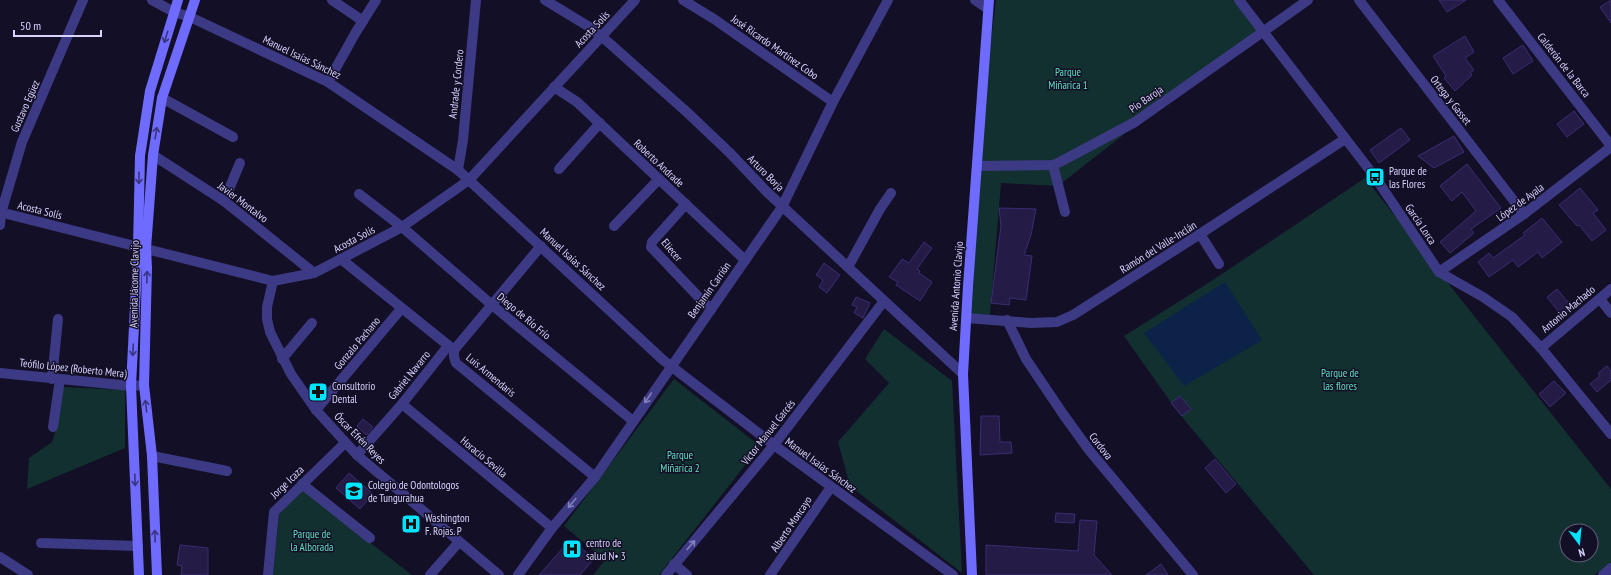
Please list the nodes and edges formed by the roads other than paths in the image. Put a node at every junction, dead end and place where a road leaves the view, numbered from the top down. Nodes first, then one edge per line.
1 (83, 0) edge
2 (152, 0) edge
3 (178, 0) edge
4 (195, 0) edge
5 (332, 0) edge
6 (376, 0) edge
7 (476, 0) edge
8 (545, 0) edge
9 (635, 0) edge
10 (683, 0) edge
11 (888, 0) edge
12 (975, 0) edge
13 (1239, 0) edge
14 (1308, 0) edge
15 (1359, 0) edge
16 (1498, 0) edge
17 (988, 4) edge
18 (174, 12) junction
19 (190, 17) junction
20 (363, 21) junction
21 (1264, 31) junction
22 (602, 37) junction
23 (328, 82) junction
24 (554, 87) junction
25 (162, 98) junction
26 (833, 102) junction
27 (600, 124) junction
28 (233, 137) dead end
29 (1346, 138) junction
30 (1611, 146) edge
31 (153, 155) junction
32 (240, 164) dead end
33 (1053, 165) junction
34 (978, 166) junction
35 (559, 169) dead end
36 (458, 170) junction
37 (659, 179) junction
38 (469, 180) junction
39 (892, 193) dead end
40 (359, 194) dead end
41 (224, 201) junction
42 (686, 204) junction
43 (782, 206) junction
44 (1, 212) edge
45 (1065, 212) dead end
46 (1524, 214) junction
47 (0, 225) edge
48 (614, 226) dead end
49 (402, 227) junction
50 (1200, 234) junction
51 (541, 246) junction
52 (142, 248) junction
53 (341, 259) junction
54 (745, 260) junction
55 (1218, 264) dead end
56 (848, 267) junction
57 (1439, 272) junction
58 (314, 273) junction
59 (272, 281) junction
60 (1611, 289) edge
61 (1600, 299) junction
62 (884, 301) junction
63 (492, 305) junction
64 (401, 309) junction
65 (711, 310) junction
66 (1611, 313) edge
67 (966, 318) junction
68 (58, 319) dead end
69 (1007, 320) junction
70 (312, 323) dead end
71 (451, 348) junction
72 (1541, 348) junction
73 (282, 359) junction
74 (670, 366) junction
75 (0, 373) edge
76 (963, 374) junction
77 (56, 379) junction
78 (144, 385) junction
79 (131, 386) junction
80 (402, 404) junction
81 (316, 410) junction
82 (633, 421) junction
83 (53, 427) dead end
84 (1611, 434) edge
85 (345, 443) junction
86 (774, 445) junction
87 (357, 455) junction
88 (152, 456) junction
89 (227, 471) dead end
90 (595, 477) junction
91 (302, 484) junction
92 (831, 487) junction
93 (552, 528) junction
94 (370, 538) dead end
95 (459, 542) junction
96 (41, 543) dead end
97 (138, 546) junction
98 (0, 557) edge
99 (674, 564) junction
100 (1611, 568) edge
101 (28, 575) edge
102 (139, 575) edge
103 (157, 575) edge
104 (268, 575) edge
105 (430, 575) edge
106 (499, 575) edge
107 (518, 575) edge
108 (666, 575) edge
109 (687, 575) edge
110 (770, 575) edge
111 (953, 575) edge
112 (972, 575) edge
113 (1193, 575) edge
114 (1603, 575) edge

1 - 44 street, Gustavo Egüez
2 - 18 street, Manuel Isaías Sánchez
3 - 18 street, Avenida Jácome Clavijo
4 - 19 street, Avenida Jácome Clavijo
5 - 20 street
6 - 20 street
7 - 36 street, Andrade y Cordero
8 - 22 street, Arturo Borja
9 - 22 street, Acosta Solís
10 - 26 street, José Ricardo Martínez Cobo
11 - 26 street, Benjamín Carrión
12 - 17 street
13 - 21 street, García Lorca
14 - 21 street, Pío Baroja
15 - 46 street, Ortega y Gasset
16 - 30 street, Calderón de la Barca
17 - 34 street, Avenida Antonio Clavijo
18 - 19 street, Manuel Isaías Sánchez
18 -> 52 street, Avenida Jácome Clavijo
19 - 23 street, Manuel Isaías Sánchez
19 - 25 street, Avenida Jácome Clavijo
20 - 23 street
21 - 29 street, García Lorca
21 - 33 street, Pío Baroja
22 - 24 street, Acosta Solís
22 - 43 street, Arturo Borja
23 - 36 street, Manuel Isaías Sánchez
24 - 27 street, Roberto Andrade
24 - 38 street, Acosta Solís
25 - 28 street
31 -> 25 street, Avenida Jácome Clavijo
26 - 43 street, Benjamín Carrión
27 - 35 street
27 - 37 street, Roberto Andrade
29 - 50 street, Ramón del Valle-Inclán
29 - 57 street, García Lorca
30 - 46 street, López de Ayala
31 - 41 street, Javier Montalvo
31 - 52 street, Avenida Jácome Clavijo
32 - 41 street
33 - 34 street, Pío Baroja
33 - 45 street
34 - 67 street, Avenida Antonio Clavijo
36 - 38 street, Manuel Isaías Sánchez
37 - 42 street, Roberto Andrade
37 - 48 street
38 - 49 street, Acosta Solís
38 - 51 street, Manuel Isaías Sánchez
39 - 56 street
40 - 49 street, Diego de Río Frío
41 - 58 street, Javier Montalvo
42 - 54 street, Roberto Andrade
42 - 65 street, Eliecer
43 - 54 street, Benjamín Carrión
43 - 56 street, Arturo Borja
44 - 47 street, Gustavo Egüez
44 - 52 street, Acosta Solís
46 - 57 street, López de Ayala
49 - 53 street, Acosta Solís
49 - 63 street, Diego de Río Frío
50 - 55 street
50 - 69 street, Ramón del Valle-Inclán
51 - 63 street, Gabriel Navarro
51 - 74 street, Manuel Isaías Sánchez
52 - 59 street, Acosta Solís
78 -> 52 street, Avenida Jácome Clavijo
52 -> 79 street, Avenida Jácome Clavijo
53 - 58 street, Acosta Solís
53 - 64 street, Luis Armendaris
54 - 65 street, Benjamín Carrión
56 - 62 street, Arturo Borja
57 - 72 street, García Lorca
58 - 59 street, Acosta Solís
59 - 73 street, Óscar Efrén Reyes
60 - 61 street, Antonio Machado
61 - 66 street
61 - 72 street, Antonio Machado
62 - 76 street, Arturo Borja
62 - 86 street, Víctor Manuel Garcés
63 - 71 street, Gabriel Navarro
63 - 82 street, Diego de Río Frío
64 - 71 street, Luis Armendaris
64 - 81 street, Gonzalo Pachano
65 - 74 street, Benjamín Carrión
67 - 69 street, Ramón del Valle-Inclán
67 - 76 street, Avenida Antonio Clavijo
68 - 77 street
69 - 113 street, Cordova
70 - 73 street
71 - 80 street, Gabriel Navarro
71 - 90 street, Luis Armendaris
72 - 84 street, García Lorca
73 - 81 street, Óscar Efrén Reyes
74 -> 82 street, Benjamín Carrión
74 - 86 street, Manuel Isaías Sánchez
75 - 77 street, Teófilo López (Roberto Mera)
76 - 112 street, Avenida Antonio Clavijo
77 - 79 street, Teófilo López (Roberto Mera)
77 - 83 street
78 - 79 street, Teófilo López (Roberto Mera)
88 -> 78 street, Avenida Jácome Clavijo
79 -> 97 street, Avenida Jácome Clavijo
80 - 87 street, Gabriel Navarro
80 - 93 street, Horacio Sevilla
81 - 85 street, Óscar Efrén Reyes
82 - 90 street, Benjamín Carrión
85 - 87 street, Óscar Efrén Reyes
85 - 91 street, Jorge Icaza
86 - 92 street, Manuel Isaías Sánchez
99 -> 86 street, Víctor Manuel Garcés
87 - 95 street, Óscar Efrén Reyes
88 - 89 street
103 -> 88 street, Avenida Jácome Clavijo
90 -> 93 street, Benjamín Carrión
91 - 94 street
91 - 104 street, Jorge Icaza
92 - 110 street, Alberto Moncayo
92 - 111 street, Manuel Isaías Sánchez
93 - 107 street, Benjamín Carrión
95 - 105 street
95 - 106 street, Óscar Efrén Reyes
96 - 97 street
97 - 102 street, Avenida Jácome Clavijo
98 - 101 street
99 - 108 street, Víctor Manuel Garcés
99 - 109 street
100 - 114 street

